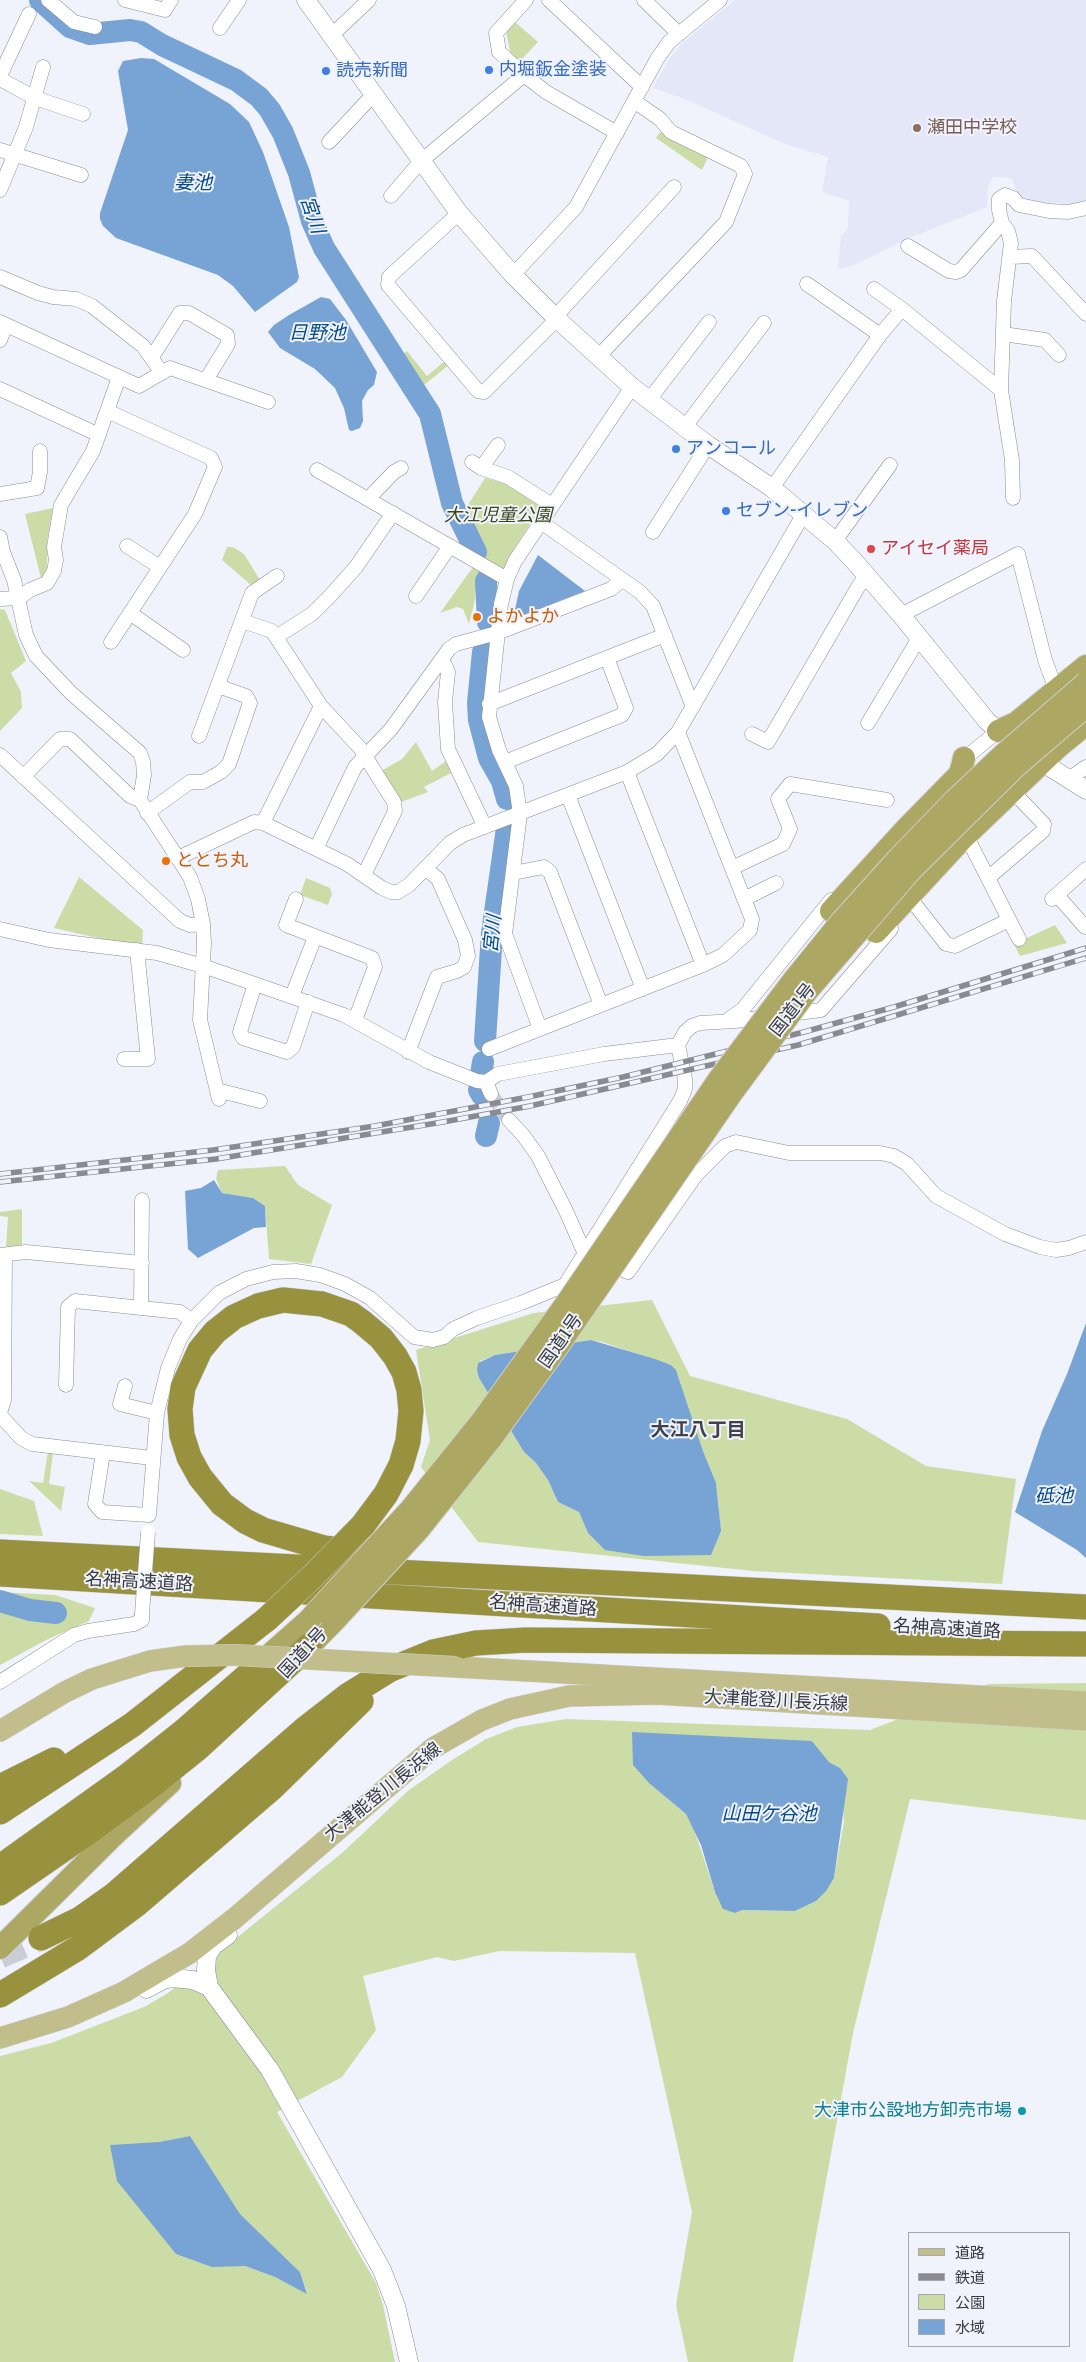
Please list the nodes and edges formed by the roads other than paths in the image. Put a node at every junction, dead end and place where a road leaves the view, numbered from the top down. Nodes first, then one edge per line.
1 (48, 0) edge
2 (126, 0) edge
3 (171, 0) edge
4 (239, 0) edge
5 (306, 0) edge
6 (369, 0) edge
7 (526, 0) edge
8 (549, 0) edge
9 (644, 0) edge
10 (720, 0) edge
11 (29, 14) dead end
12 (95, 27) dead end
13 (220, 28) dead end
14 (679, 34) junction
15 (331, 36) junction
16 (43, 67) dead end
17 (524, 75) junction
18 (0, 78) edge
19 (642, 87) junction
20 (373, 95) junction
21 (35, 98) junction
22 (634, 101) junction
23 (83, 114) dead end
24 (617, 133) junction
25 (329, 142) dead end
26 (0, 150) edge
27 (14, 156) junction
28 (420, 162) junction
29 (81, 175) dead end
30 (674, 187) dead end
31 (0, 190) edge
32 (391, 196) dead end
33 (1086, 208) edge
34 (459, 213) junction
35 (1002, 223) junction
36 (908, 246) dead end
37 (1010, 257) junction
38 (513, 275) junction
39 (0, 277) edge
40 (807, 284) dead end
41 (874, 290) dead end
42 (902, 309) junction
43 (1086, 314) edge
44 (556, 318) junction
45 (710, 322) dead end
46 (3, 323) edge
47 (764, 323) dead end
48 (1003, 334) junction
49 (880, 335) junction
50 (0, 340) edge
51 (1059, 356) dead end
52 (152, 357) junction
53 (598, 357) junction
54 (162, 373) junction
55 (119, 377) junction
56 (206, 380) junction
57 (632, 387) junction
58 (0, 389) edge
59 (1001, 390) junction
60 (649, 400) junction
61 (268, 402) dead end
62 (107, 411) junction
63 (684, 428) junction
64 (99, 436) junction
65 (498, 445) dead end
66 (708, 445) junction
67 (40, 451) dead end
68 (890, 465) dead end
69 (401, 468) dead end
70 (317, 470) dead end
71 (772, 488) junction
72 (0, 494) edge
73 (1013, 498) dead end
74 (368, 499) junction
75 (552, 505) junction
76 (393, 513) junction
77 (803, 515) junction
78 (541, 522) junction
79 (653, 532) dead end
80 (0, 542) edge
81 (835, 542) junction
82 (127, 546) dead end
83 (450, 546) junction
84 (160, 567) junction
85 (868, 575) junction
86 (277, 576) dead end
87 (507, 579) junction
88 (622, 580) junction
89 (416, 596) dead end
90 (19, 598) junction
91 (0, 599) edge
92 (130, 613) junction
93 (901, 614) junction
94 (242, 621) junction
95 (497, 633) junction
96 (665, 635) junction
97 (276, 637) junction
98 (919, 638) junction
99 (111, 642) dead end
100 (183, 650) dead end
101 (607, 658) junction
102 (442, 659) junction
103 (1086, 666) edge
104 (1086, 683) edge
105 (218, 686) junction
106 (1056, 690) junction
107 (489, 704) junction
108 (320, 706) junction
109 (1086, 706) edge
110 (693, 707) junction
111 (868, 723) dead end
112 (1086, 724) edge
113 (998, 731) junction
114 (678, 732) junction
115 (752, 734) dead end
116 (199, 736) dead end
117 (0, 755) edge
118 (365, 757) junction
119 (964, 758) junction
120 (505, 762) junction
121 (1038, 766) junction
122 (1086, 767) edge
123 (627, 772) junction
124 (23, 776) junction
125 (1069, 779) junction
126 (1086, 790) edge
127 (568, 795) junction
128 (1017, 796) junction
129 (140, 800) junction
130 (887, 800) dead end
131 (147, 813) junction
132 (520, 814) junction
133 (263, 823) junction
134 (485, 827) junction
135 (970, 843) junction
136 (316, 849) junction
137 (178, 858) junction
138 (425, 868) junction
139 (732, 868) junction
140 (1086, 869) edge
141 (513, 873) junction
142 (364, 875) junction
143 (988, 878) junction
144 (776, 883) dead end
145 (296, 899) dead end
146 (744, 899) junction
147 (913, 902) junction
148 (1009, 920) junction
149 (203, 924) junction
150 (1085, 927) edge
151 (0, 929) edge
152 (315, 937) junction
153 (1019, 938) dead end
154 (137, 950) junction
155 (703, 965) junction
156 (203, 966) junction
157 (256, 984) junction
158 (643, 989) junction
159 (292, 996) junction
160 (308, 1002) junction
161 (601, 1005) junction
162 (355, 1020) junction
163 (728, 1020) junction
164 (540, 1029) junction
165 (678, 1045) junction
166 (489, 1049) dead end
167 (408, 1052) junction
168 (124, 1058) dead end
169 (260, 1101) dead end
170 (509, 1120) tunnel mouth
171 (653, 1148) junction
172 (691, 1166) junction
173 (654, 1174) junction
174 (142, 1200) dead end
175 (1086, 1242) edge
176 (585, 1254) junction
177 (2, 1255) edge
178 (142, 1263) junction
179 (142, 1307) junction
180 (190, 1321) junction
181 (66, 1385) dead end
182 (125, 1386) dead end
183 (157, 1413) junction
184 (0, 1414) edge
185 (103, 1453) junction
186 (152, 1458) junction
187 (149, 1515) junction
188 (0, 1552) edge
189 (0, 1574) edge
190 (681, 1587) junction
191 (1086, 1607) edge
192 (1086, 1636) edge
193 (1086, 1644) edge
194 (309, 1646) junction
195 (456, 1657) junction
196 (262, 1662) junction
197 (192, 1665) junction
198 (0, 1682) edge
199 (1086, 1702) edge
200 (1086, 1720) edge
201 (0, 1731) edge
202 (0, 1787) edge
203 (0, 1812) edge
204 (0, 1852) edge
205 (0, 1867) edge
206 (0, 1892) edge
207 (265, 1892) junction
208 (41, 1938) tunnel mouth
209 (0, 1948) edge
210 (209, 1987) junction
211 (0, 1995) edge
212 (103, 2002) junction
213 (0, 2038) edge
214 (409, 2362) edge

1 - 12 street
2 - 3 street
4 - 13 street
5 - 15 street
6 - 15 street
7 - 17 street
8 - 19 street
9 - 14 street
10 - 14 street
11 - 18 street
14 - 19 street
15 - 20 street
16 - 21 street
17 - 24 street
17 - 28 street
18 - 21 street
19 - 22 street
20 - 25 street
20 - 28 street
21 - 23 street
21 - 27 street
22 - 24 street
22 - 53 street
24 - 38 street
26 - 27 street
27 - 29 street
27 - 31 street
28 - 32 street
28 - 34 street
30 - 44 street
33 - 35 street
34 - 38 street
34 - 44 street
35 - 36 street
35 - 37 street
37 - 43 street
37 - 48 street
38 - 44 street
39 - 52 street
40 - 49 street
41 - 42 street
42 - 49 street
42 - 59 street
44 - 53 street
45 - 60 street
46 - 50 street
46 - 55 street
47 - 63 street
48 - 51 street
48 - 59 street
49 - 71 street
52 - 54 street
52 - 56 street
53 - 57 street
54 - 55 street
54 - 56 street
55 - 62 street
56 - 61 street
57 - 60 street
57 - 75 street
58 - 64 street
59 - 73 street
60 - 63 street
62 - 64 street
62 - 84 street
63 - 66 street
64 - 90 street
65 - 75 street
66 - 71 street
66 - 79 street
67 - 72 street
68 - 81 street
69 - 74 street
70 - 74 street
71 - 77 street
74 - 76 street
75 - 78 street
76 - 83 street
76 - 97 street
77 - 81 street
77 - 110 street
78 - 87 street
78 - 88 street
80 - 90 street
81 - 85 street
82 - 84 street
83 - 87 street
83 - 89 street
84 - 92 street
85 - 93 street
85 - 115 street
86 - 94 street
87 - 95 street
88 - 95 street
88 - 96 street
90 - 91 street
90 - 129 street
92 - 99 street
92 - 100 street
93 - 98 street
93 - 106 street
94 - 97 street
94 - 105 street
95 - 102 street
95 - 107 street
96 - 101 street
96 - 110 street
97 - 108 street
98 - 111 street
98 - 113 street
101 - 107 street
101 - 120 street
102 - 118 street
102 - 134 street
103 - 106 highway
104 - 173 highway, 国道1号, bridge
105 - 116 street
105 - 131 street
106 - 113 highway
107 - 120 street
108 - 118 street
108 - 133 street
109 - 172 highway, 国道1号, bridge
110 - 114 street
112 - 121 highway
113 - 119 street
113 - 121 street
114 - 123 street
114 - 139 street
117 - 124 street
118 - 136 street
118 - 142 street
119 - 163 street
119 - 173 highway, bridge
120 - 132 street
121 - 125 street
121 - 128 street
121 - 172 highway, bridge
122 - 125 street
123 - 127 street
123 - 155 street
124 - 129 street
124 - 149 street
125 - 126 street
127 - 132 street
127 - 158 street
128 - 135 street
128 - 143 street
129 - 131 street
130 - 139 street
131 - 137 street
132 - 134 street
132 - 141 street
133 - 136 street
133 - 137 street
134 - 138 street
135 - 143 street
135 - 147 street
136 - 142 street
137 - 149 street
138 - 142 street
138 - 167 street
139 - 146 street
140 - 150 street
141 - 161 street
141 - 164 street
143 - 148 street
144 - 146 street
145 - 152 street
146 - 155 street
147 - 148 street
147 - 163 street
148 - 153 street
149 - 156 street
151 - 154 street
152 - 159 street
152 - 162 street
154 - 156 street
154 - 168 street
155 - 158 street
156 - 157 street
156 - 169 street
157 - 159 street
157 - 160 street
158 - 161 street
159 - 160 street
160 - 162 street
161 - 164 street
162 - 167 street
163 - 165 street
164 - 166 street
165 - 167 street
165 - 171 street
170 - 176 street
171 - 172 street
171 - 176 street
172 - 175 street
172 - 176 street
172 - 194 highway, 国道1号, bridge
173 - 196 highway, 国道1号, bridge
174 - 178 street
176 - 180 street
177 - 178 street
177 - 184 street
178 - 179 street
179 - 180 street
179 - 181 street
180 - 183 street
182 - 183 street
183 - 186 street
184 - 185 street
185 - 186 street
185 - 187 street
186 - 187 street
187 - 198 street, bridge
188 - 190 highway, 名神高速道路
189 - 192 highway, 名神高速道路
190 - 191 highway, 名神高速道路
190 - 197 highway, bridge
193 - 195 highway
194 - 206 highway
194 - 209 highway, 国道1号
195 - 197 main road, 大津能登川長浜線, bridge
195 - 199 main road, 大津能登川長浜線
195 - 208 highway
195 - 211 highway
196 - 204 highway, 国道1号
196 - 205 highway
197 - 201 main road, 大津能登川長浜線
197 - 202 highway
197 - 203 highway
200 - 207 main road, 大津能登川長浜線
207 - 210 street
207 - 212 main road, 大津能登川長浜線
210 - 212 street
210 - 214 street
212 - 213 main road, 大津能登川長浜線

